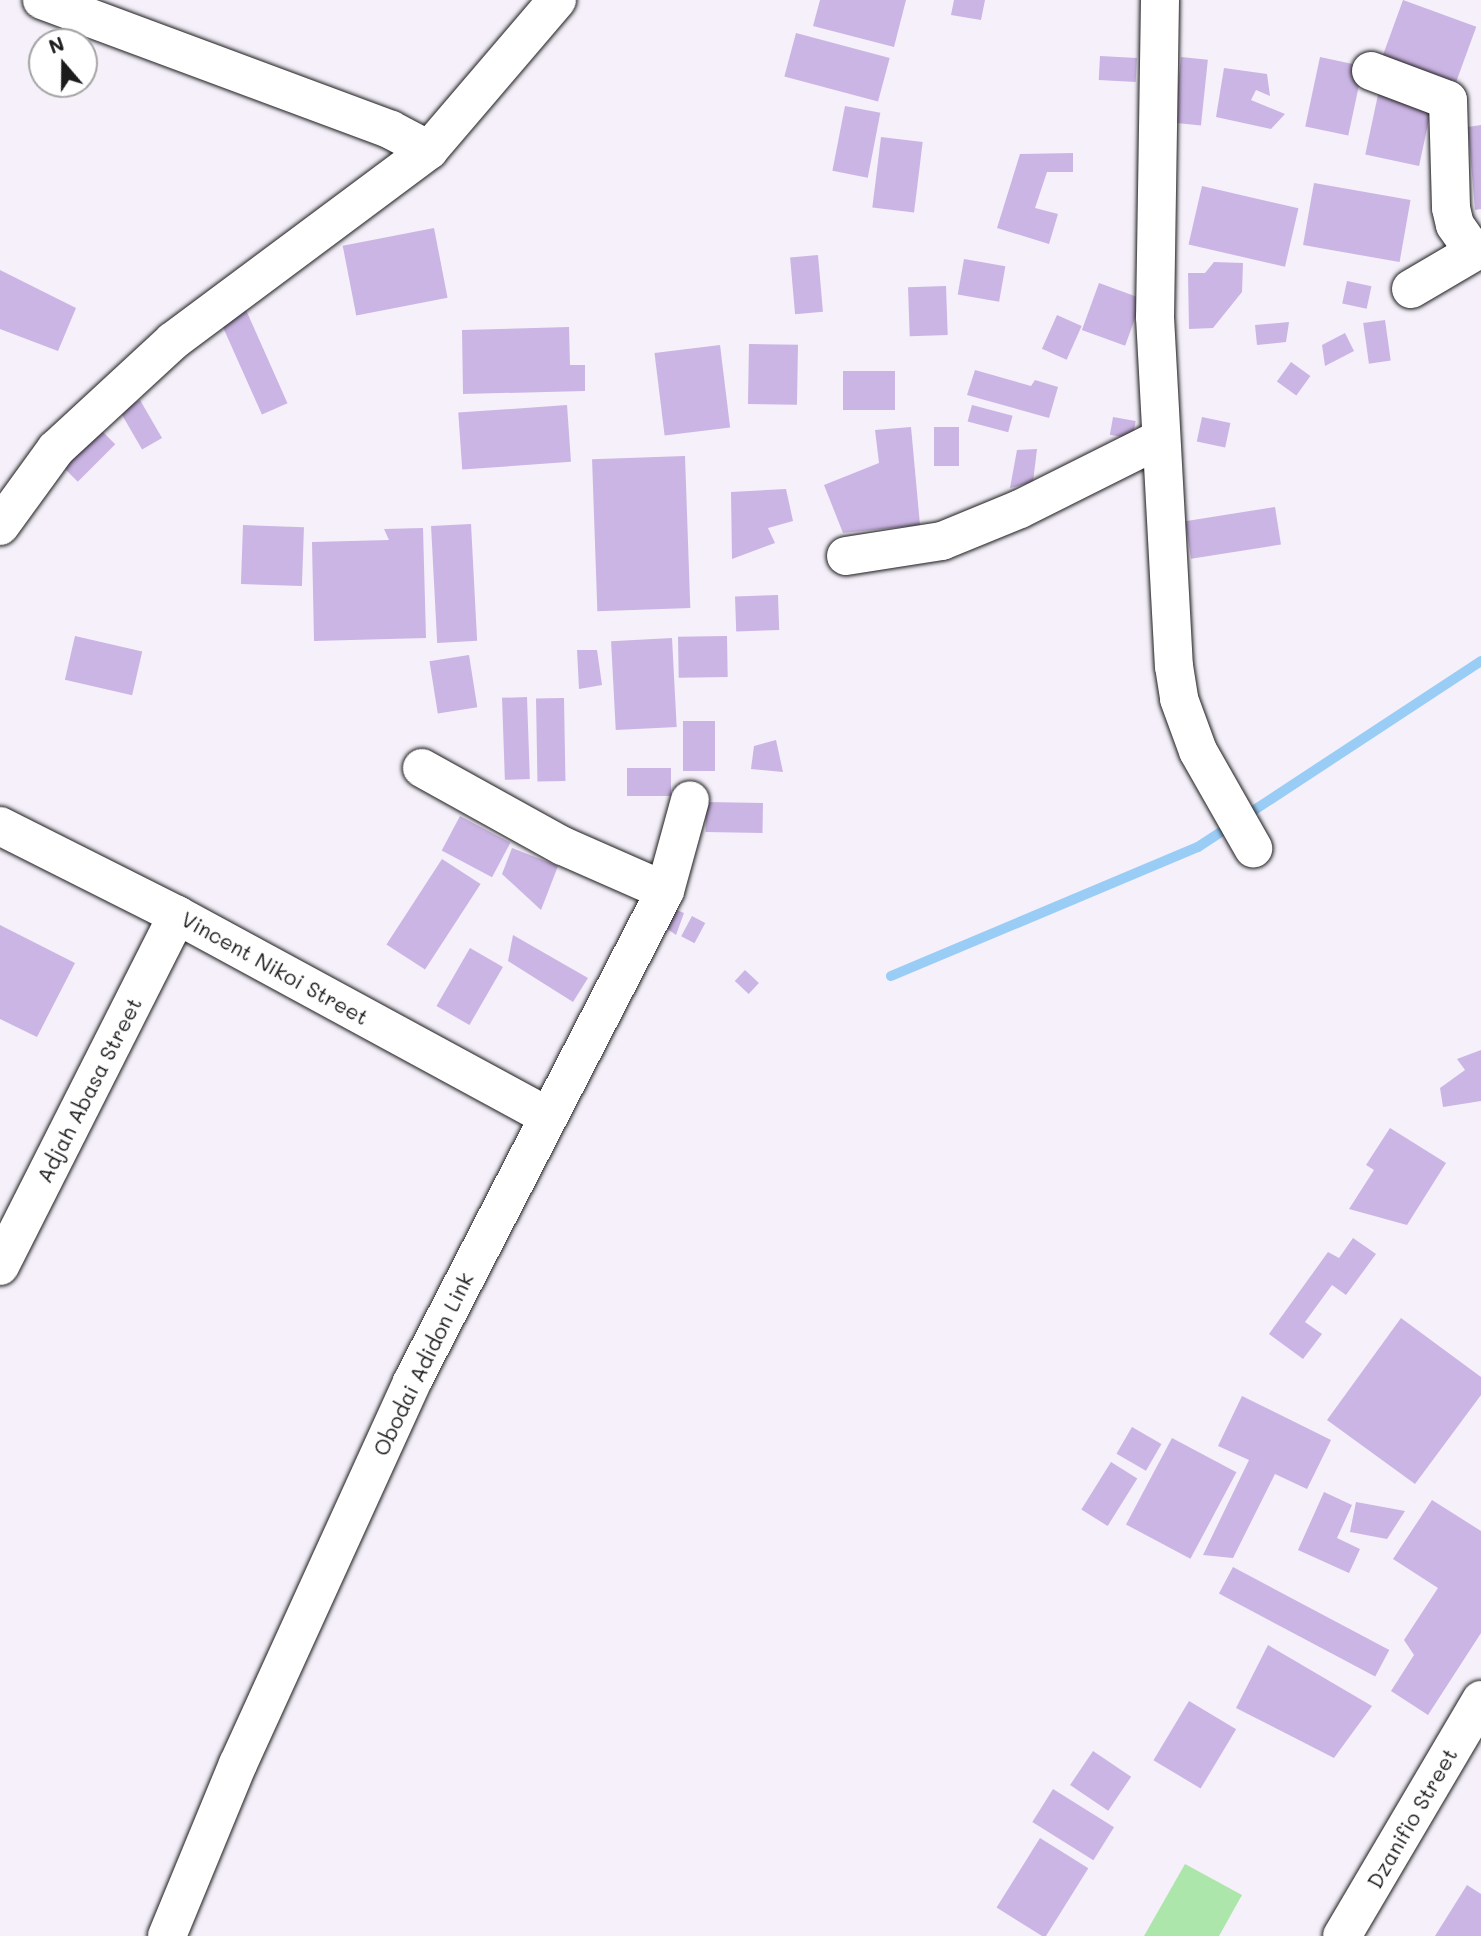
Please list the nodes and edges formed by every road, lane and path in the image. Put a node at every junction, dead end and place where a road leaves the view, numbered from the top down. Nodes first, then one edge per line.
1 (42, 0) edge
2 (557, 0) edge
3 (1160, 0) edge
4 (1371, 71) dead end
5 (429, 150) junction
6 (1477, 249) edge
7 (1411, 289) dead end
8 (1160, 439) junction
9 (0, 526) edge
10 (846, 556) dead end
11 (422, 768) dead end
12 (690, 800) dead end
13 (0, 826) edge
14 (1250, 841) dead end
15 (665, 891) junction
16 (177, 915) junction
17 (547, 1116) junction
18 (0, 1266) edge
19 (1481, 1700) edge
20 (167, 1936) edge
21 (1342, 1936) edge

1 - 5 street
2 - 5 street
3 - 8 street
4 - 6 street
5 - 9 street
6 - 7 street
8 - 10 street
8 - 14 street
11 - 15 street
12 - 15 street, Obodai Adidon Link
13 - 16 street, Vincent Nikoi Street
15 - 17 street, Obodai Adidon Link
16 - 17 street, Vincent Nikoi Street
16 - 18 street, Adjah Abasa Street
17 - 20 street, Obodai Adidon Link
19 - 21 street, Dzanifio Street

